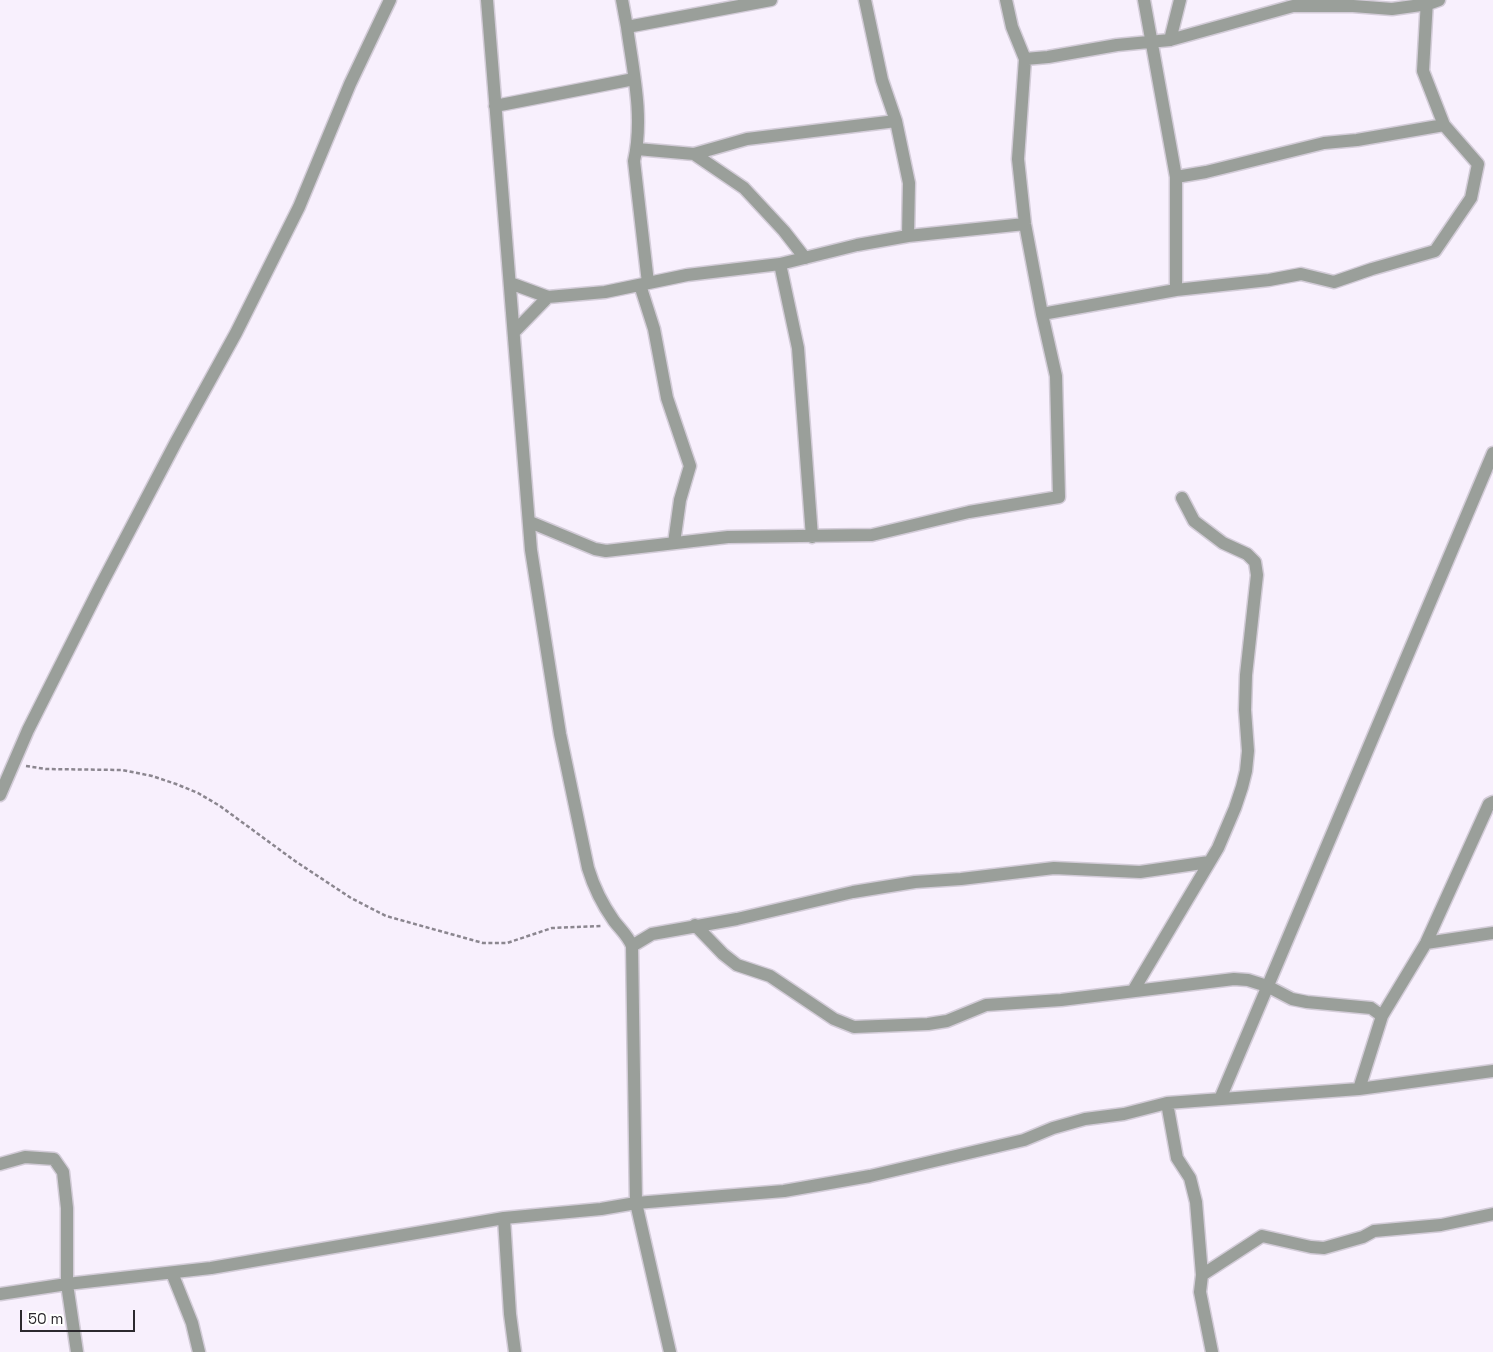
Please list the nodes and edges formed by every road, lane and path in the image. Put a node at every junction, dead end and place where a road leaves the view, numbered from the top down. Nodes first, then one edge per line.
1 (390, 0) edge
2 (486, 0) edge
3 (622, 0) edge
4 (771, 0) edge
5 (865, 0) edge
6 (1006, 0) edge
7 (1144, 0) edge
8 (1180, 0) edge
9 (1432, 1) edge
10 (1291, 3) edge
11 (626, 27) junction
12 (1170, 40) junction
13 (1152, 42) junction
14 (1024, 60) junction
15 (634, 79) junction
16 (495, 106) junction
17 (896, 121) junction
18 (1444, 125) junction
19 (637, 149) junction
20 (694, 154) junction
21 (1176, 176) junction
22 (1024, 224) junction
23 (908, 236) junction
24 (805, 258) junction
25 (780, 264) junction
26 (510, 283) junction
27 (644, 284) junction
28 (1176, 290) junction
29 (548, 297) junction
30 (1042, 314) junction
31 (514, 332) junction
32 (1493, 453) edge
33 (1488, 476) edge
34 (1182, 498) dead end
35 (530, 522) junction
36 (812, 537) junction
37 (674, 543) junction
38 (15, 764) junction
39 (0, 795) edge
40 (1493, 802) edge
41 (1209, 862) junction
42 (616, 924) junction
43 (695, 925) junction
44 (1493, 933) edge
45 (1426, 943) junction
46 (632, 946) junction
47 (1267, 986) junction
48 (1134, 991) junction
49 (1382, 1016) junction
50 (1493, 1071) edge
51 (1359, 1089) junction
52 (1220, 1099) junction
53 (1167, 1103) junction
54 (0, 1164) edge
55 (636, 1203) junction
56 (1493, 1214) edge
57 (504, 1218) junction
58 (172, 1273) junction
59 (1202, 1275) junction
60 (68, 1284) junction
61 (0, 1294) edge
62 (77, 1352) edge
63 (199, 1352) edge
64 (515, 1352) edge
65 (670, 1352) edge
66 (1212, 1352) edge

1 - 38 street
2 - 16 street
3 - 11 street
4 - 11 street
5 - 17 street
6 - 14 street
7 - 13 street
8 - 12 street
9 - 10 street
9 - 18 street
10 - 12 street
11 - 15 street
12 - 13 street
13 - 14 street
13 - 21 street
14 - 22 street
15 - 16 street
15 - 19 street
16 - 26 street
17 - 20 street
17 - 23 street
18 - 21 street
18 - 28 street
19 - 20 street
19 - 27 street
20 - 24 street
21 - 28 street
22 - 23 street
22 - 30 street
23 - 24 street
24 - 25 street
25 - 27 street
25 - 36 street
26 - 29 street
26 - 31 street
27 - 29 street
27 - 37 street
28 - 30 street
29 - 31 street
30 - 36 street
31 - 35 street
32 - 33 street
33 - 47 street
34 - 41 street
35 - 37 street
35 - 42 street
36 - 37 street
38 - 39 street
38 - 42 path
40 - 45 street
41 - 43 street
41 - 48 street
42 - 46 street
43 - 46 street
43 - 48 street
44 - 45 street
45 - 49 street
46 - 55 street
47 - 48 street
47 - 49 street
47 - 52 street
49 - 51 street
50 - 51 street
51 - 52 street
52 - 53 street
53 - 55 street
53 - 59 street
54 - 60 street
55 - 57 street
55 - 65 street
56 - 59 street
57 - 58 street
57 - 64 street
58 - 60 street
58 - 63 street
59 - 66 street
60 - 61 street
60 - 62 street

